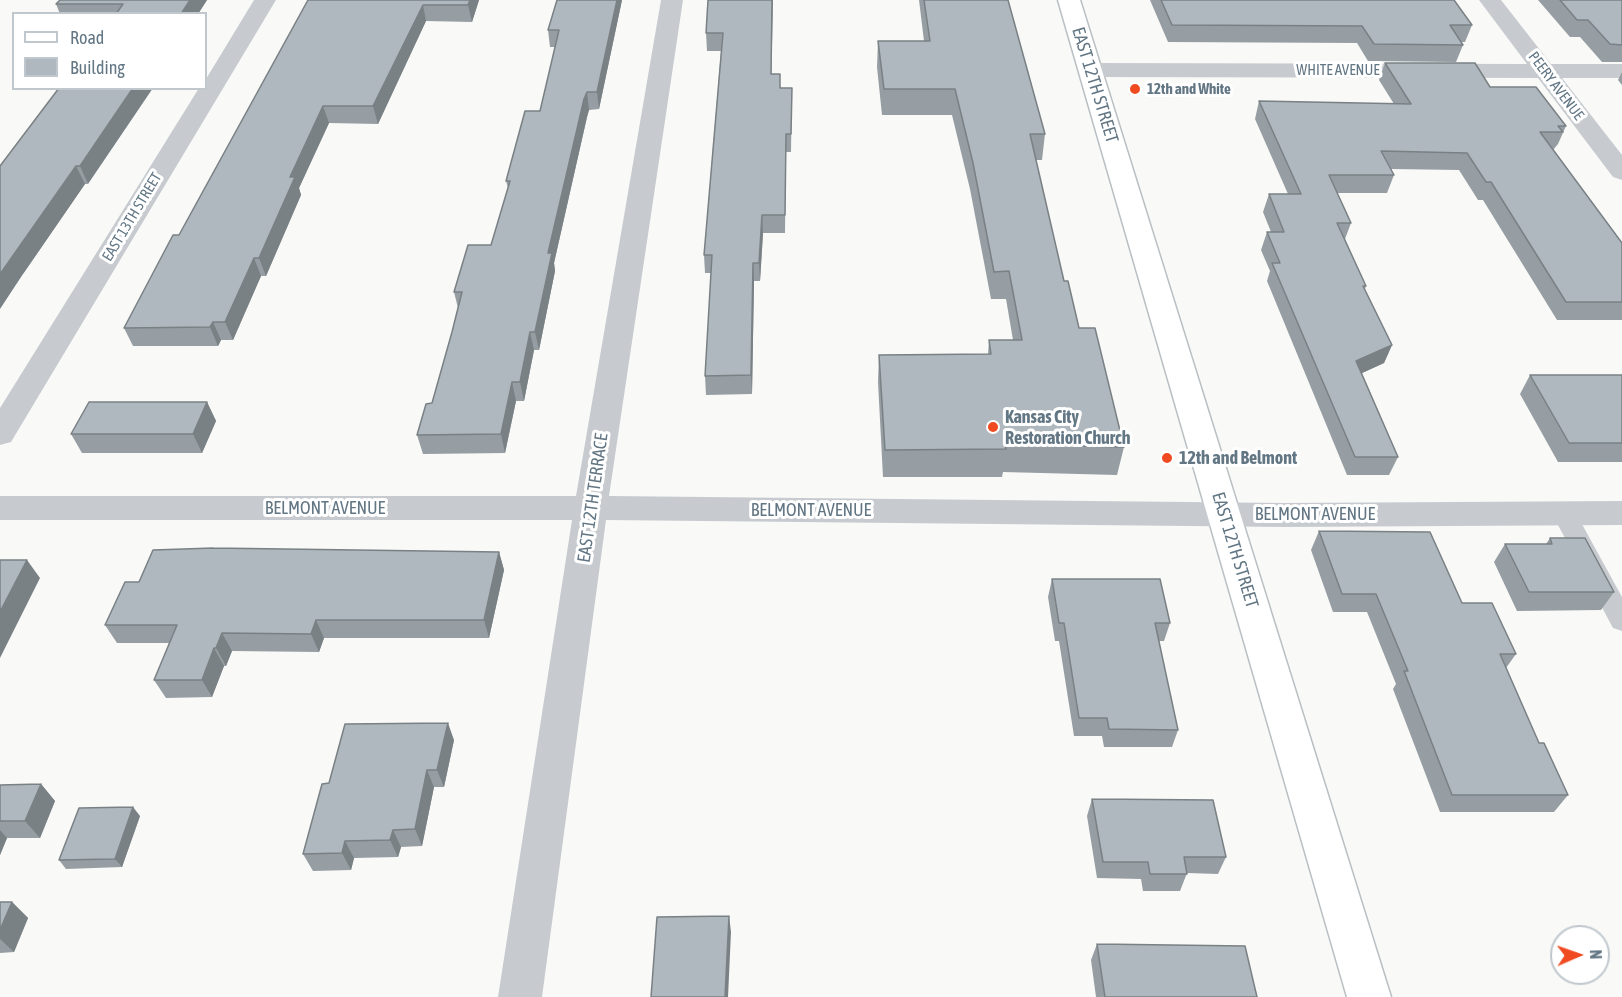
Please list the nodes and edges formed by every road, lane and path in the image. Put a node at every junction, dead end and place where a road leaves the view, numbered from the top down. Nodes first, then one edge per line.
1 (265, 0) edge
2 (672, 0) edge
3 (1069, 0) edge
4 (1490, 0) edge
5 (1090, 70) junction
6 (1544, 70) junction
7 (1622, 71) edge
8 (1622, 172) edge
9 (0, 434) edge
10 (0, 508) edge
11 (591, 508) junction
12 (1563, 512) junction
13 (1224, 513) junction
14 (1622, 513) edge
15 (1622, 621) edge
16 (520, 997) edge
17 (1369, 997) edge

1 - 9 street, EAST 13TH STREET
2 - 11 street, EAST 12TH TERRACE
3 - 5 street, EAST 12TH STREET
4 - 6 street, PEERY AVENUE
5 - 6 street, WHITE AVENUE
5 - 13 street, EAST 12TH STREET
6 - 7 street, WHITE AVENUE
6 - 8 street, PEERY AVENUE
10 - 11 street, BELMONT AVENUE
11 - 13 street, BELMONT AVENUE
11 - 16 street, EAST 12TH TERRACE
12 - 13 street, BELMONT AVENUE
12 - 14 street, BELMONT AVENUE
12 - 15 lane
13 - 17 street, EAST 12TH STREET

